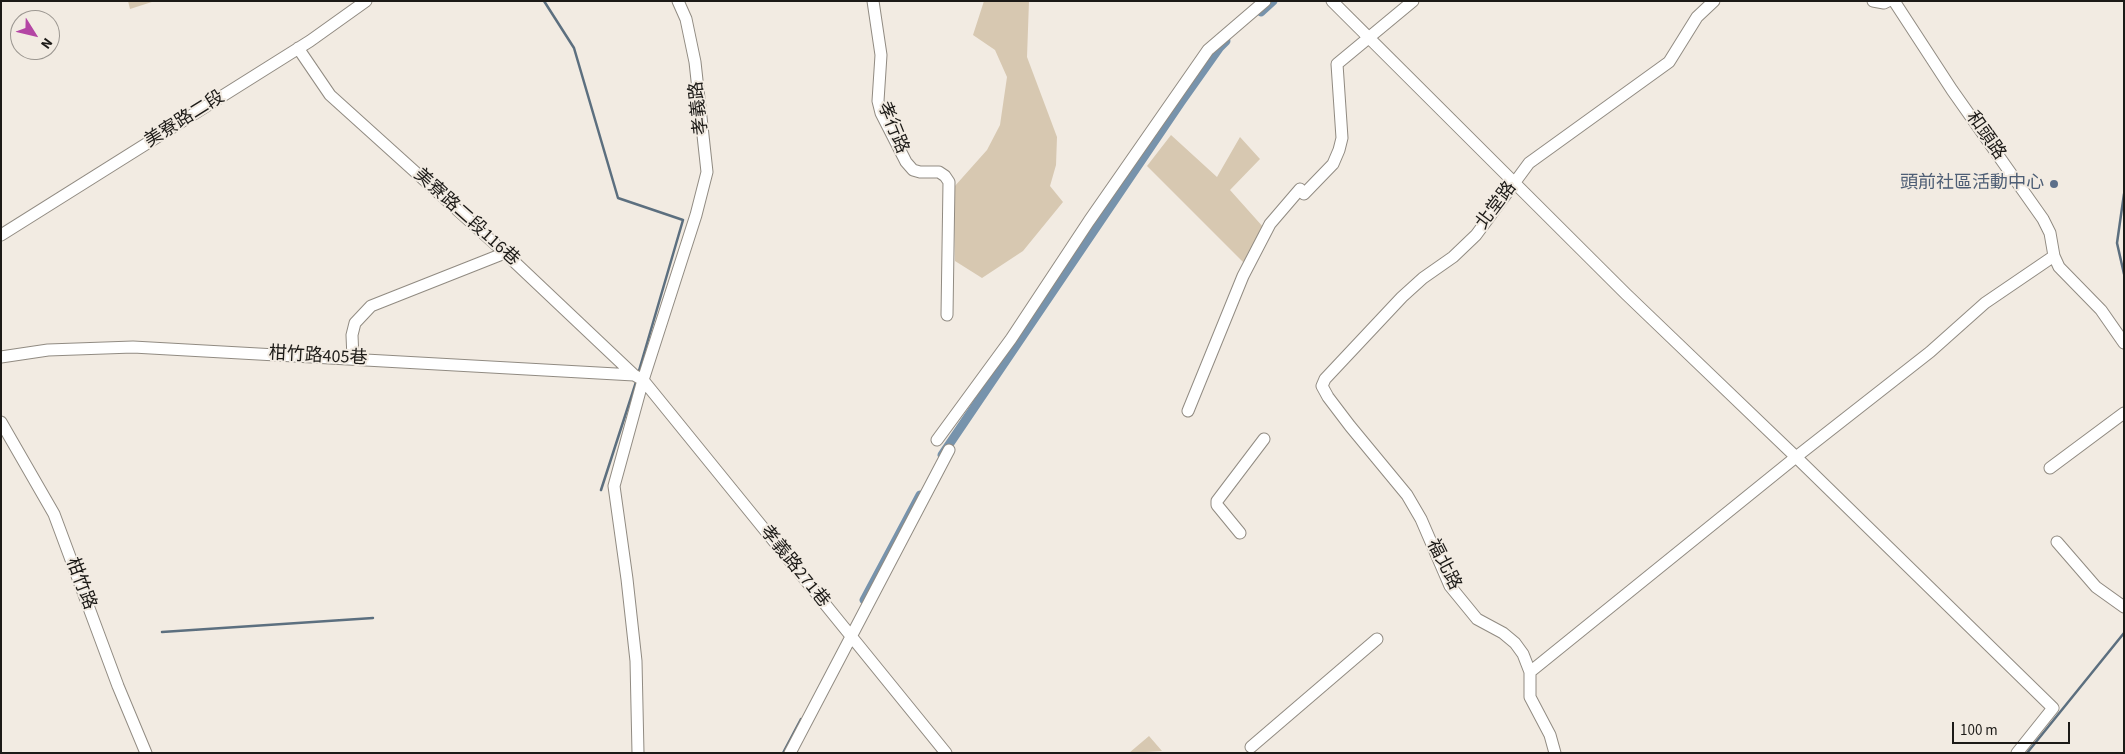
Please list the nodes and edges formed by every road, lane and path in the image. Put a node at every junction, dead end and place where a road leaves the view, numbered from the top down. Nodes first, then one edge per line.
1 (366, 1) edge
2 (678, 1) edge
3 (872, 1) edge
4 (1265, 1) edge
5 (1332, 1) edge
6 (1413, 1) edge
7 (1714, 1) edge
8 (1873, 1) edge
9 (1888, 1) edge
10 (1894, 1) edge
11 (1369, 38) junction
12 (298, 48) junction
13 (1516, 182) junction
14 (1, 235) edge
15 (505, 253) junction
16 (2054, 256) junction
17 (947, 315) dead end
18 (2124, 343) edge
19 (1, 357) edge
20 (353, 359) junction
21 (638, 378) junction
22 (1188, 411) dead end
23 (2124, 413) edge
24 (1, 422) edge
25 (1350, 426) joint
26 (1264, 439) dead end
27 (938, 440) dead end
28 (949, 450) dead end
29 (1796, 457) junction
30 (2050, 468) dead end
31 (1240, 532) dead end
32 (2057, 542) dead end
33 (2124, 607) edge
34 (851, 637) junction
35 (1376, 639) dead end
36 (1530, 672) junction
37 (1251, 747) dead end
38 (146, 753) edge
39 (638, 753) edge
40 (790, 753) edge
41 (946, 753) edge
42 (1555, 753) edge
43 (2017, 753) edge

1 - 12 street, 美寮路二段
2 - 21 street, 孝義路
3 - 17 street, 孝行路
4 - 27 street
5 - 11 street
6 - 11 street
7 - 13 street, 北堂路
8 - 9 street
10 - 16 street, 和頭路
11 - 13 street
11 - 22 street
12 - 14 street, 美寮路二段
12 - 15 street, 美寮路二段116巷
13 - 25 street, 北堂路
13 - 29 street
15 - 20 street
15 - 21 street, 美寮路二段116巷
16 - 18 street, 和頭路
16 - 29 street
19 - 20 street, 柑竹路405巷
20 - 21 street, 柑竹路405巷
21 - 34 street, 孝義路271巷
21 - 39 street, 孝義路
23 - 30 street
24 - 38 street, 柑竹路
25 - 36 street, 福北路
26 - 31 street
28 - 34 street
29 - 36 street
29 - 43 street
32 - 33 street
34 - 40 street
34 - 41 street, 孝義路271巷
35 - 37 street
36 - 42 street, 福北路

